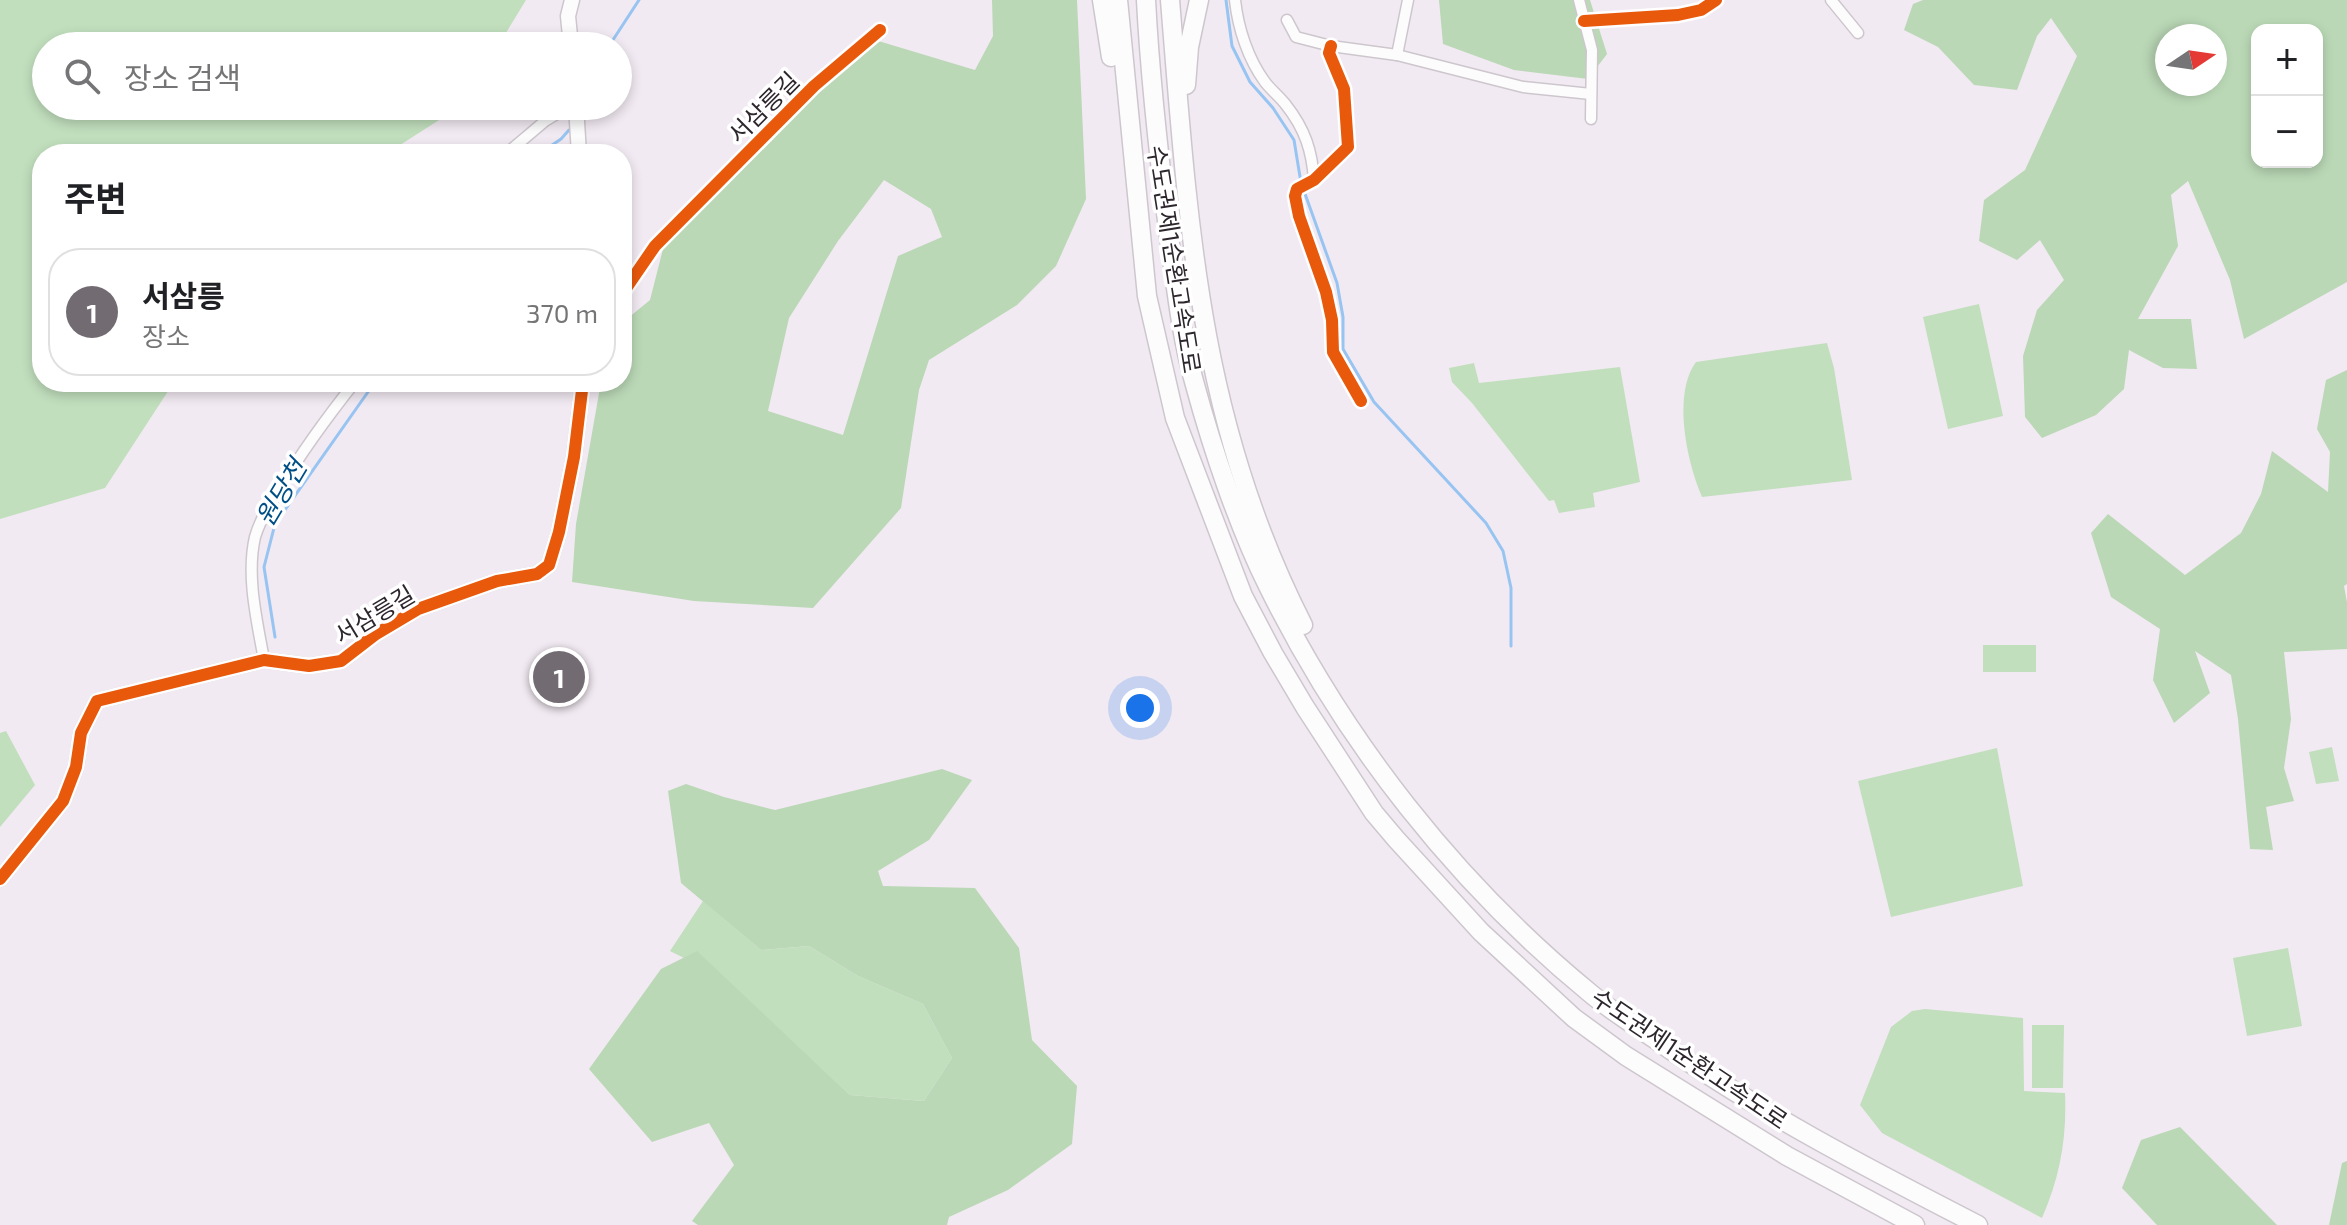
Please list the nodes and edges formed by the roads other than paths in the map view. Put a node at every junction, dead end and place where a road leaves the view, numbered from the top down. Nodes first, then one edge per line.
1 (572, 0) edge
2 (1102, 0) edge
3 (1118, 0) edge
4 (1146, 0) edge
5 (1170, 0) edge
6 (1199, 0) edge
7 (1235, 0) edge
8 (1408, 0) edge
9 (1579, 0) edge
10 (1716, 0) edge
11 (1831, 0) edge
12 (1287, 20) dead end
13 (1584, 21) junction
14 (880, 30) dead end
15 (570, 32) edge
16 (1858, 33) dead end
17 (1331, 46) junction
18 (1397, 55) junction
19 (1591, 94) junction
20 (1591, 119) dead end
21 (547, 120) edge
22 (575, 120) edge
23 (518, 144) edge
24 (578, 144) edge
25 (1312, 182) junction
26 (1139, 232) junction
27 (1190, 240) junction
28 (632, 279) edge
29 (347, 392) edge
30 (582, 392) edge
31 (1361, 401) dead end
32 (264, 660) junction
33 (1399, 795) junction
34 (0, 879) edge
35 (1915, 1225) edge
36 (1978, 1225) edge

1 - 15 street
2 - 26 highway
3 - 26 highway, 수도권제1순환고속도로
4 - 33 highway, 수도권제1순환고속도로
5 - 27 highway
6 - 27 highway
7 - 25 street
8 - 18 street
9 - 13 street
10 - 13 street
11 - 16 street
12 - 17 street
13 - 19 street
14 - 28 street, 서삼릉길
17 - 18 street
17 - 25 street
18 - 19 street
19 - 20 street
21 - 23 street
22 - 24 street
25 - 31 street
26 - 35 highway, 수도권제1순환고속도로
27 - 33 highway
29 - 32 street
30 - 32 street, 서삼릉길
32 - 34 street, 서삼릉길
33 - 36 highway, 수도권제1순환고속도로

